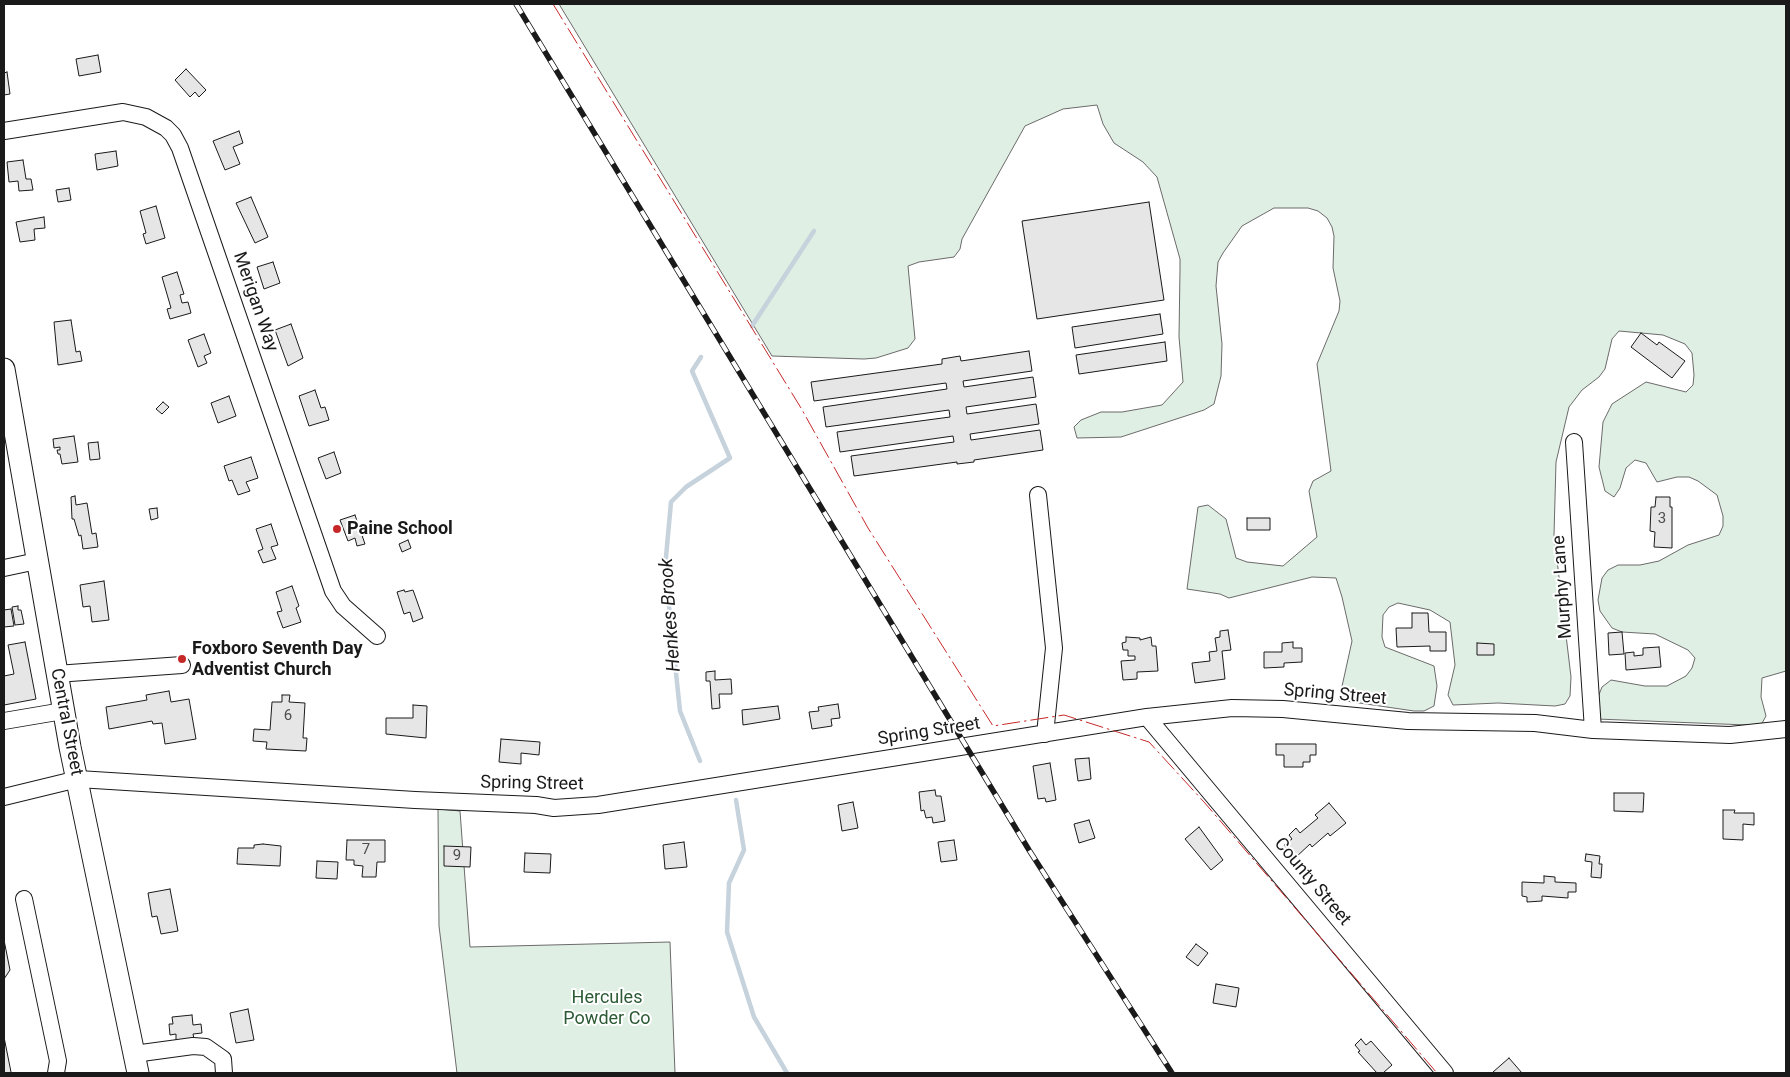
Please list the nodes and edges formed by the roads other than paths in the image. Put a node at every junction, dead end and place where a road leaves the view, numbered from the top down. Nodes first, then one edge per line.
1 (4, 131) edge
2 (4, 369) edge
3 (1574, 442) dead end
4 (1038, 494) dead end
5 (37, 561) junction
6 (4, 568) edge
7 (377, 636) dead end
8 (182, 665) dead end
9 (56, 674) junction
10 (63, 711) junction
11 (1147, 717) junction
12 (4, 720) edge
13 (1786, 729) edge
14 (1593, 730) junction
15 (1044, 734) junction
16 (78, 779) junction
17 (4, 797) edge
18 (24, 900) dead end
19 (136, 1064) edge
20 (56, 1073) edge
21 (224, 1073) edge
22 (1445, 1073) edge

1 - 7 street, Merigan Way
2 - 5 main road, Central Street
3 - 14 street, Murphy Lane
4 - 15 street
5 - 6 street
5 - 9 main road, Central Street
8 - 9 street
9 - 10 main road, Central Street
10 - 12 street
10 - 16 main road, Central Street
11 - 14 street, Spring Street
11 - 15 street, Spring Street
11 - 22 street, County Street
13 - 14 street, Spring Street
15 - 16 street, Spring Street
16 - 17 street, Spring Street
16 - 19 main road, Central Street
18 - 20 street
19 - 21 street

